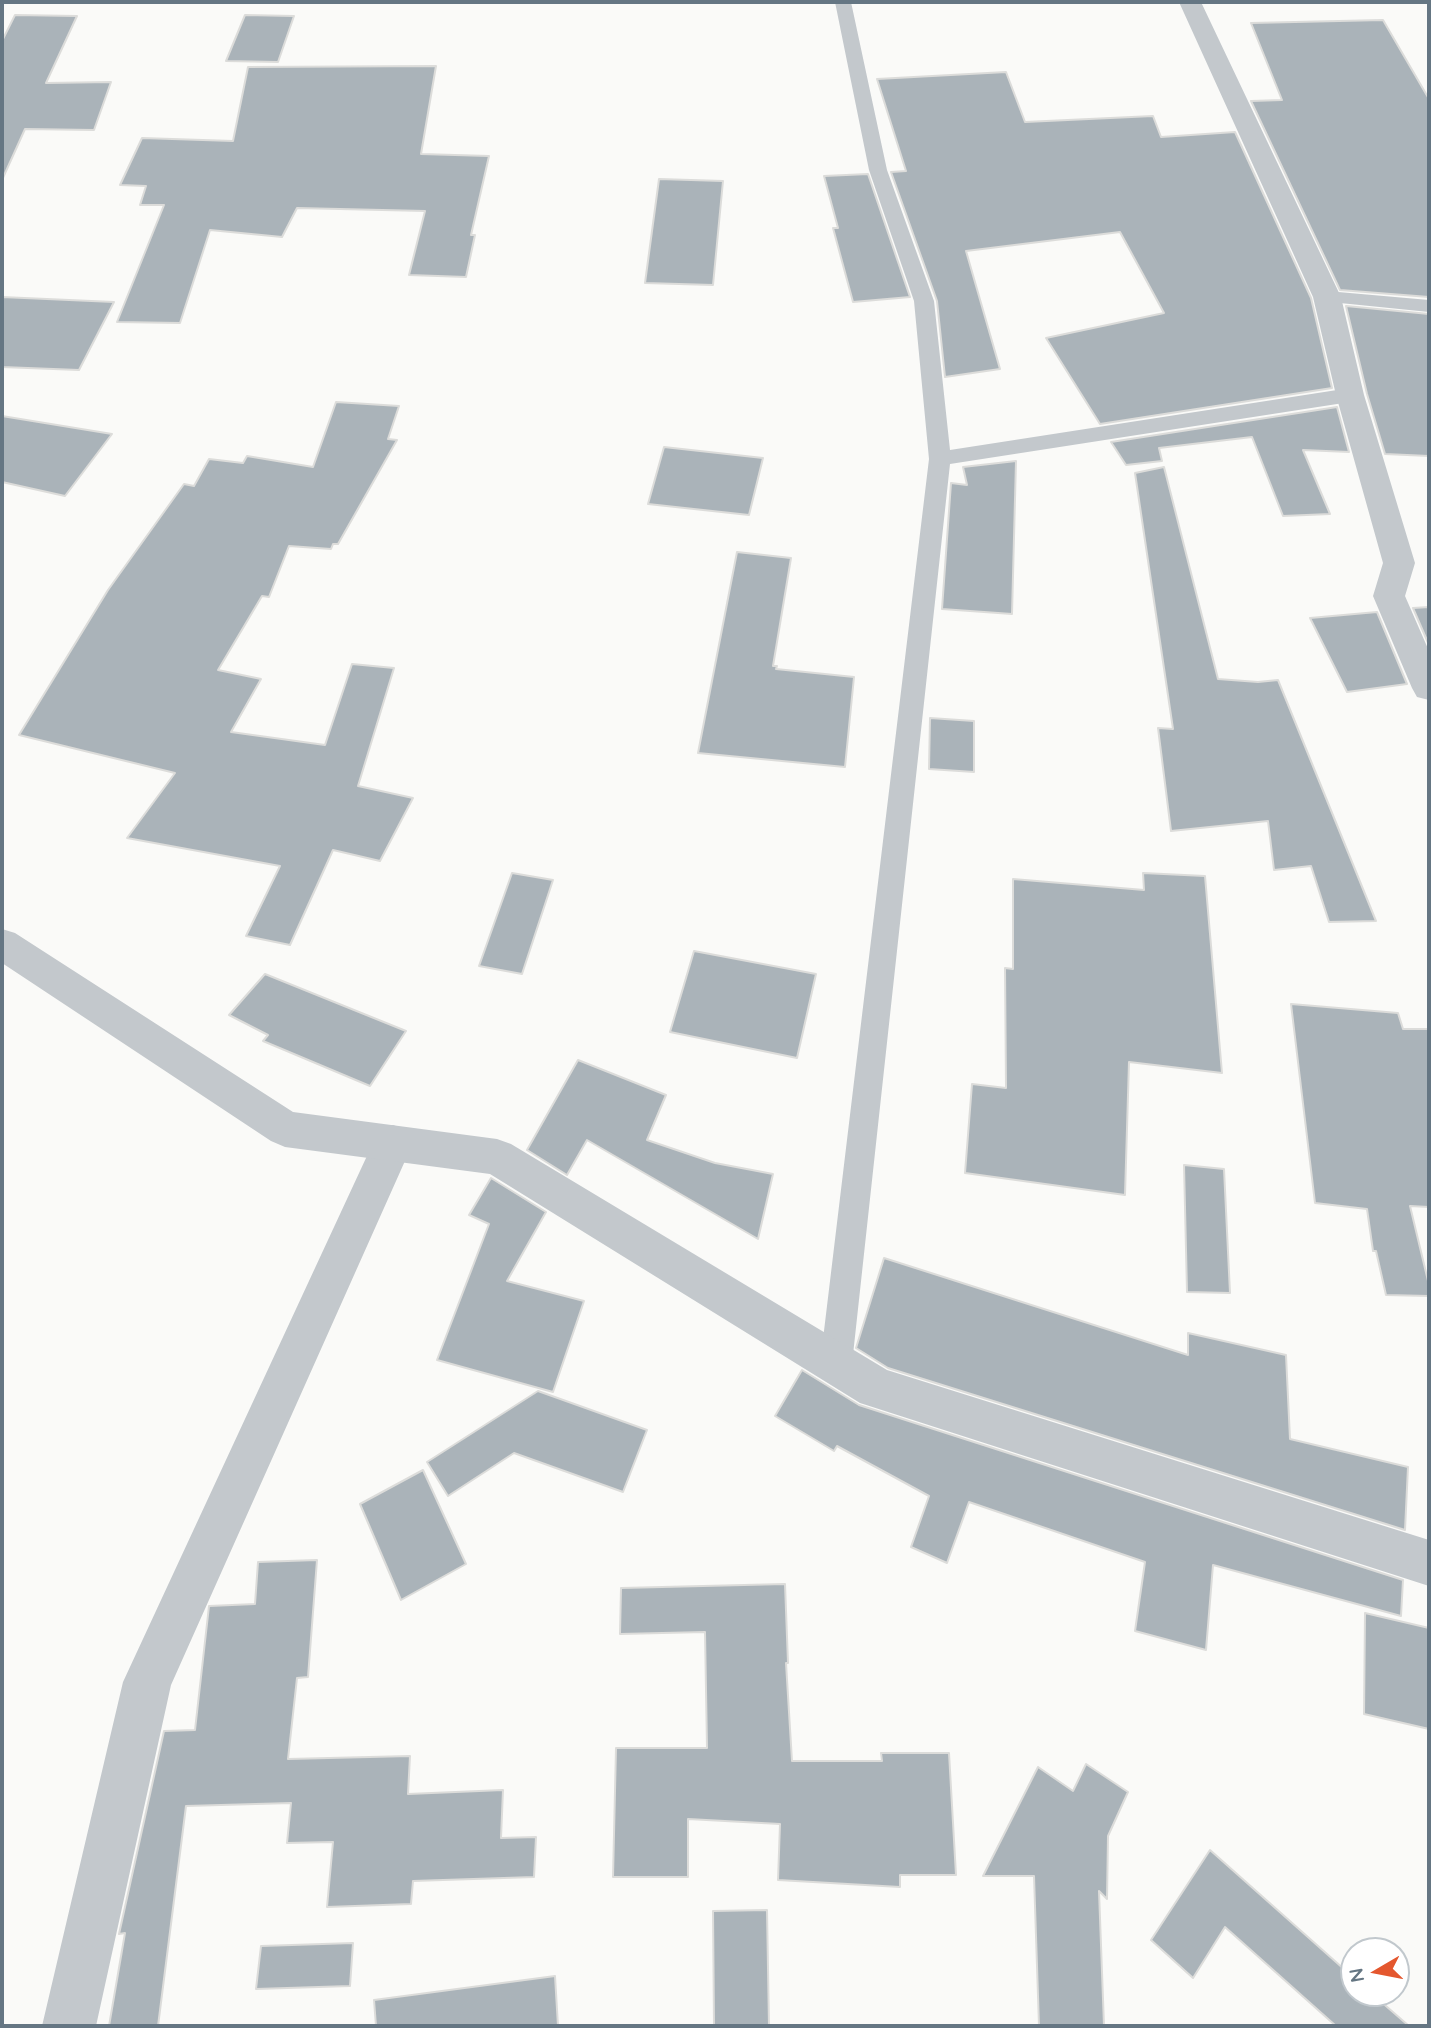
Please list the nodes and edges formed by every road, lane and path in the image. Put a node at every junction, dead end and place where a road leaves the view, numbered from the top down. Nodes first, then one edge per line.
1 (843, 2) edge
2 (1190, 2) edge
3 (1326, 297) junction
4 (1429, 306) edge
5 (1350, 396) junction
6 (940, 459) junction
7 (1429, 688) edge
8 (2, 944) edge
9 (393, 1143) junction
10 (836, 1364) junction
11 (1429, 1563) edge
12 (69, 2026) edge

1 - 6 lane
2 - 3 street
3 - 4 lane
3 - 5 street
5 - 6 lane
5 - 7 street
6 - 10 lane
8 - 9 street
9 - 10 street
9 - 12 street
10 - 11 street

